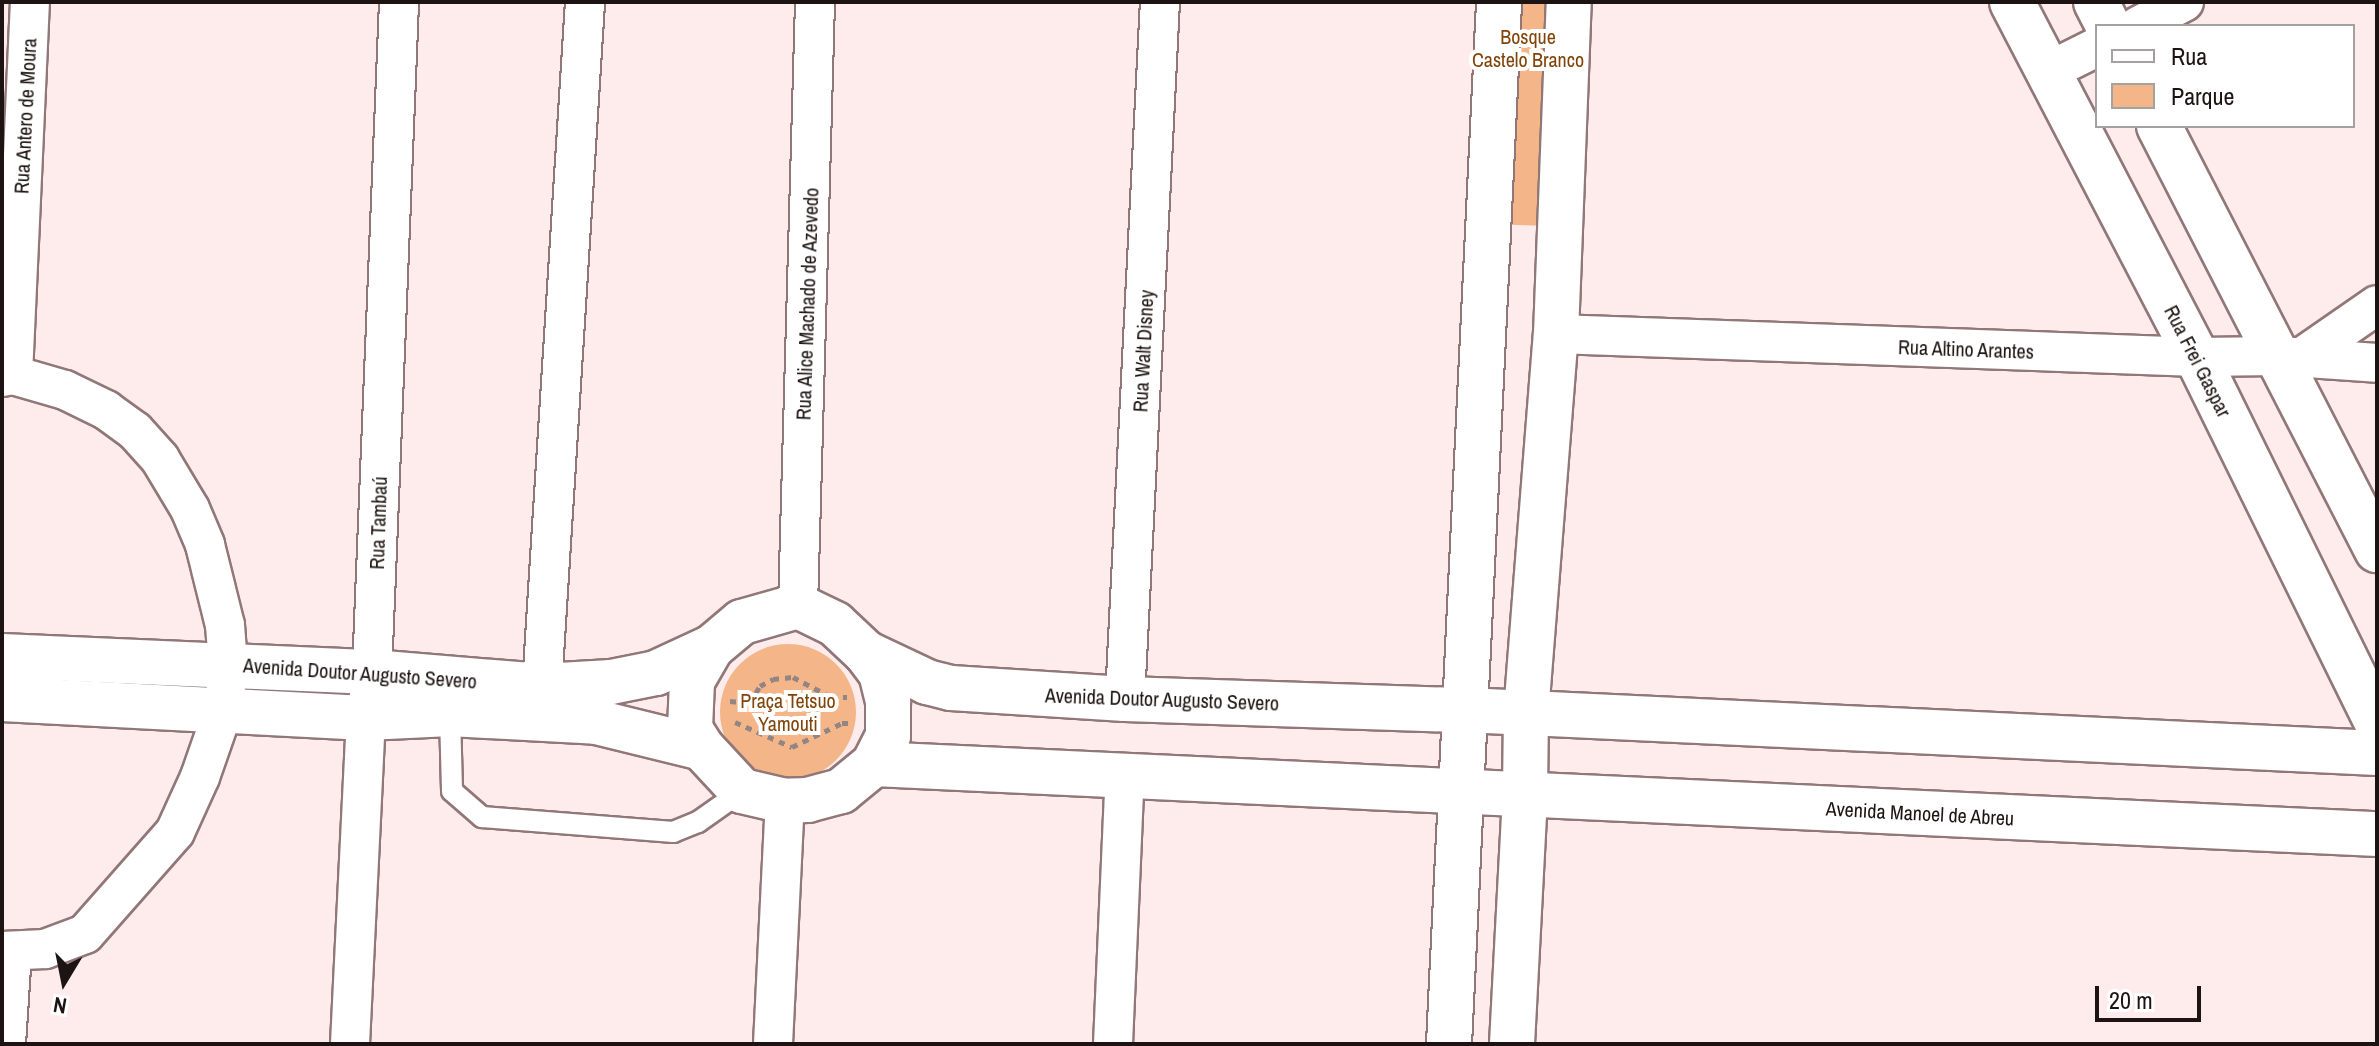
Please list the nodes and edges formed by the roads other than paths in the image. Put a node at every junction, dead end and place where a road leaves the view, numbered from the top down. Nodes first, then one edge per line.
1 (30, 2) edge
2 (399, 2) edge
3 (585, 2) edge
4 (815, 2) edge
5 (1160, 2) edge
6 (1499, 2) edge
7 (1569, 2) edge
8 (2012, 2) edge
9 (2096, 2) edge
10 (2184, 2) edge
11 (2107, 24) edge
12 (2142, 24) edge
13 (2095, 48) edge
14 (2047, 72) junction
15 (2160, 128) edge
16 (2377, 305) edge
17 (1556, 334) junction
18 (2290, 356) junction
19 (2197, 357) junction
20 (2377, 363) edge
21 (8, 376) edge
22 (2377, 550) edge
23 (798, 606) junction
24 (712, 647) junction
25 (866, 653) junction
26 (2, 656) edge
27 (228, 665) junction
28 (372, 672) junction
29 (542, 686) junction
30 (2, 699) edge
31 (1125, 699) junction
32 (224, 708) junction
33 (1465, 710) junction
34 (1526, 713) junction
35 (450, 714) junction
36 (366, 718) junction
37 (2377, 723) edge
38 (702, 748) junction
39 (2377, 753) edge
40 (874, 764) junction
41 (1125, 773) junction
42 (1464, 790) junction
43 (742, 791) junction
44 (1525, 794) junction
45 (785, 801) junction
46 (2377, 834) edge
47 (7, 952) edge
48 (6, 1044) edge
49 (350, 1044) edge
50 (773, 1044) edge
51 (1113, 1044) edge
52 (1449, 1044) edge
53 (1512, 1044) edge

1 - 21 street, Rua Antero de Moura
2 - 28 street, Rua Tambaú
3 - 29 street
4 - 23 street, Rua Alice Machado de Azevedo
5 - 31 street, Rua Walt Disney
6 - 33 street
7 - 17 street
8 - 14 street, Rua Frei Gaspar
9 - 11 street
10 - 12 street
13 - 14 street
14 - 19 street, Rua Frei Gaspar
15 - 18 street
16 - 18 street
17 - 19 street, Rua Altino Arantes
17 - 34 street
18 - 19 street, Rua Altino Arantes
18 - 20 street, Rua Altino Arantes
18 - 22 street
19 - 37 street, Rua Frei Gaspar
21 - 27 street
23 - 24 street
23 - 25 street
24 - 29 street, Avenida Doutor Augusto Severo
24 - 38 street
25 - 31 street, Avenida Doutor Augusto Severo
25 - 40 street
26 - 27 street, Avenida Doutor Augusto Severo
27 - 28 street, Avenida Doutor Augusto Severo
27 - 32 street
28 - 29 street, Avenida Doutor Augusto Severo
28 - 36 street, Rua Tambaú
30 - 32 street, Avenida Doutor Augusto Severo
31 - 33 street, Avenida Doutor Augusto Severo
32 - 36 street, Avenida Doutor Augusto Severo
32 - 47 street
33 - 34 street, Avenida Doutor Augusto Severo
33 - 42 street
34 - 39 street
34 - 44 street
35 - 36 street, Avenida Doutor Augusto Severo
35 - 38 street, Avenida Doutor Augusto Severo
35 - 43 lane
36 - 49 street, Rua Tambaú
38 - 43 street
40 - 41 street
40 - 45 street
41 - 42 street
41 - 51 street
42 - 44 street, Avenida Manoel de Abreu
42 - 52 street
43 - 45 street
44 - 46 street, Avenida Manoel de Abreu
44 - 53 street
45 - 50 street
47 - 48 street

